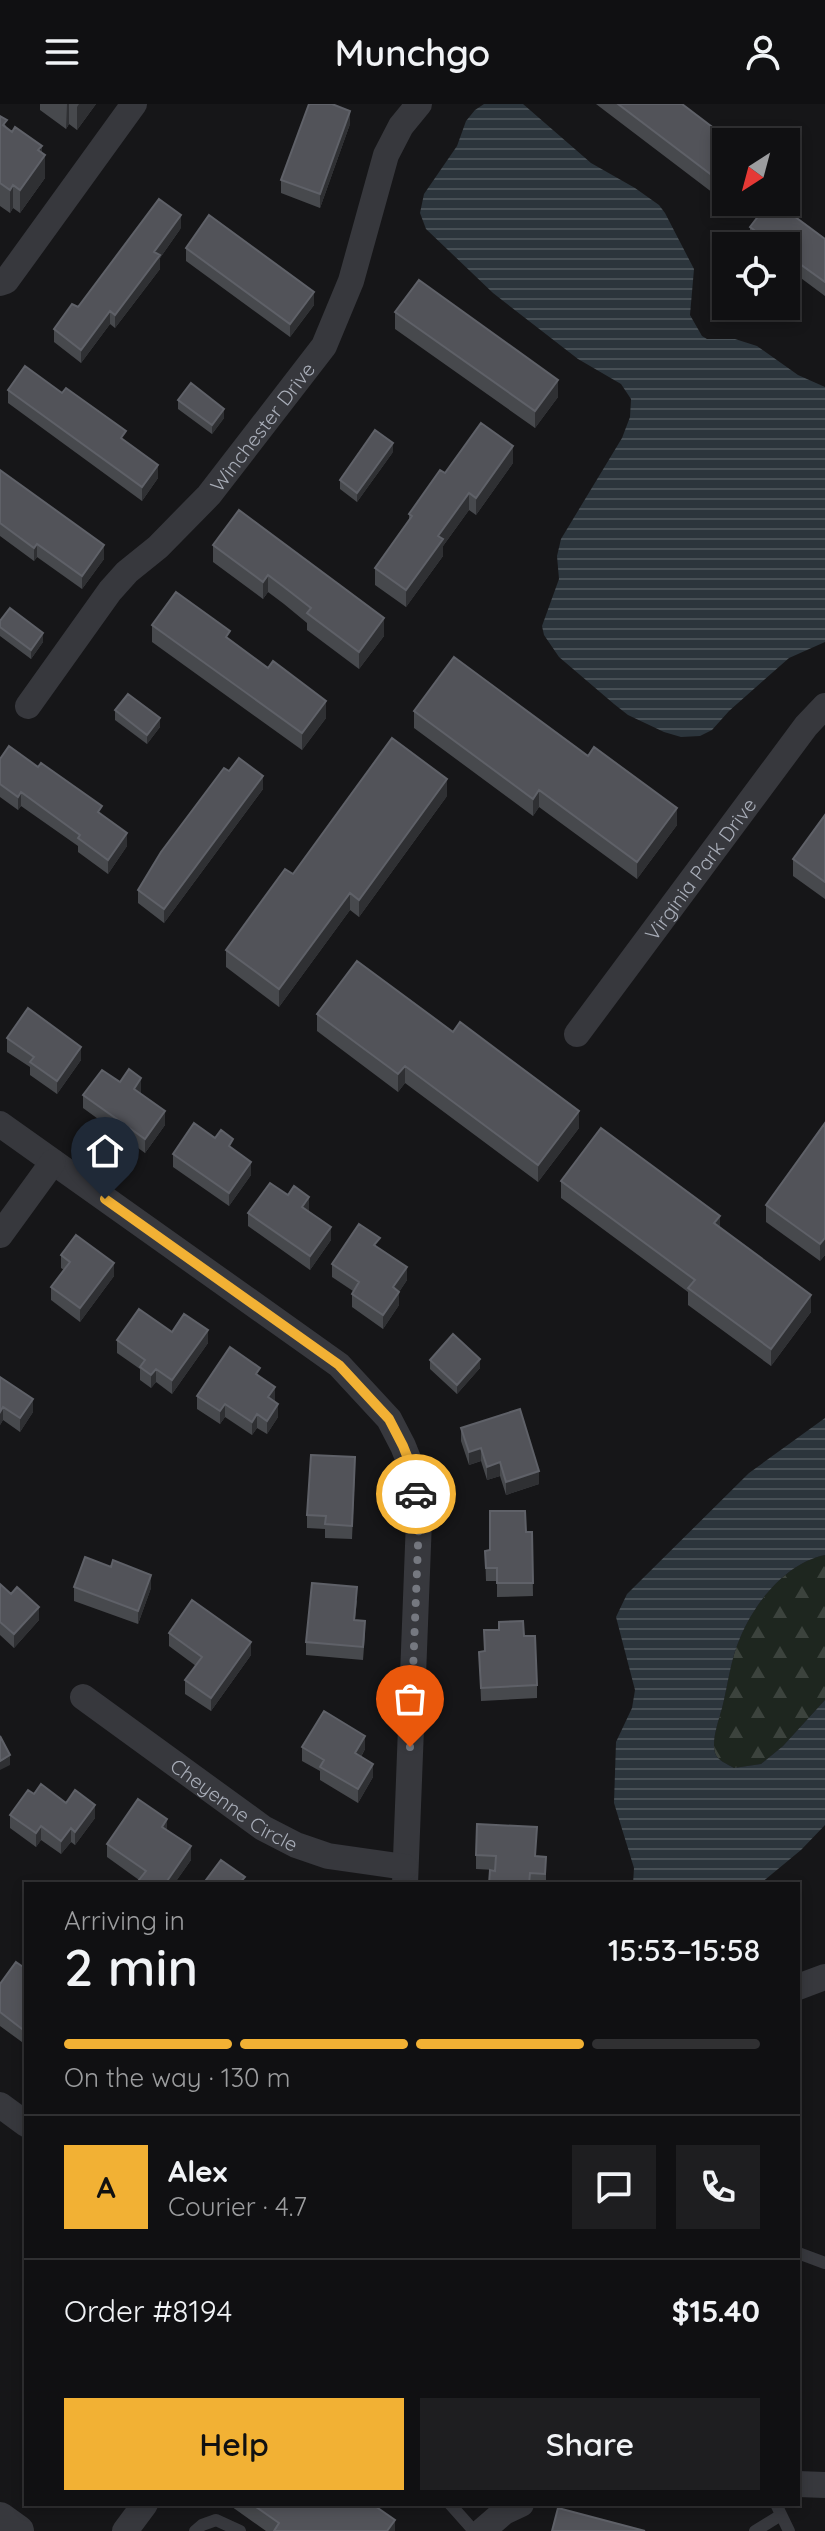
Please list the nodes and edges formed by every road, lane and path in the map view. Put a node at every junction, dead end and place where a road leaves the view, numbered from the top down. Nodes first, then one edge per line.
1 (134, 104) edge
2 (419, 104) edge
3 (0, 283) edge
4 (28, 706) dead end
5 (825, 706) edge
6 (577, 1034) dead end
7 (0, 1124) edge
8 (53, 1162) junction
9 (0, 1235) edge
10 (83, 1697) dead end
11 (405, 1875) edge
12 (825, 1977) edge
13 (800, 1986) edge
14 (0, 2105) edge
15 (24, 2123) edge
16 (800, 2254) edge
17 (825, 2263) edge
18 (800, 2484) edge
19 (825, 2485) edge
20 (144, 2506) edge
21 (452, 2506) edge
22 (516, 2506) edge
23 (778, 2510) edge
24 (125, 2531) edge
25 (195, 2531) edge
26 (240, 2531) edge
27 (474, 2531) edge
28 (482, 2531) edge
29 (755, 2531) edge
30 (789, 2531) edge

1 - 3 street
2 - 4 street, Winchester Drive
5 - 6 street, Virginia Park Drive
7 - 8 street
8 - 9 street
8 - 11 street
10 - 11 street, Cheyenne Circle
12 - 13 street
14 - 15 street
16 - 17 lane
18 - 19 street
20 - 24 street
21 - 27 lane
22 - 28 street
23 - 29 lane
23 - 30 lane
25 - 26 lane

